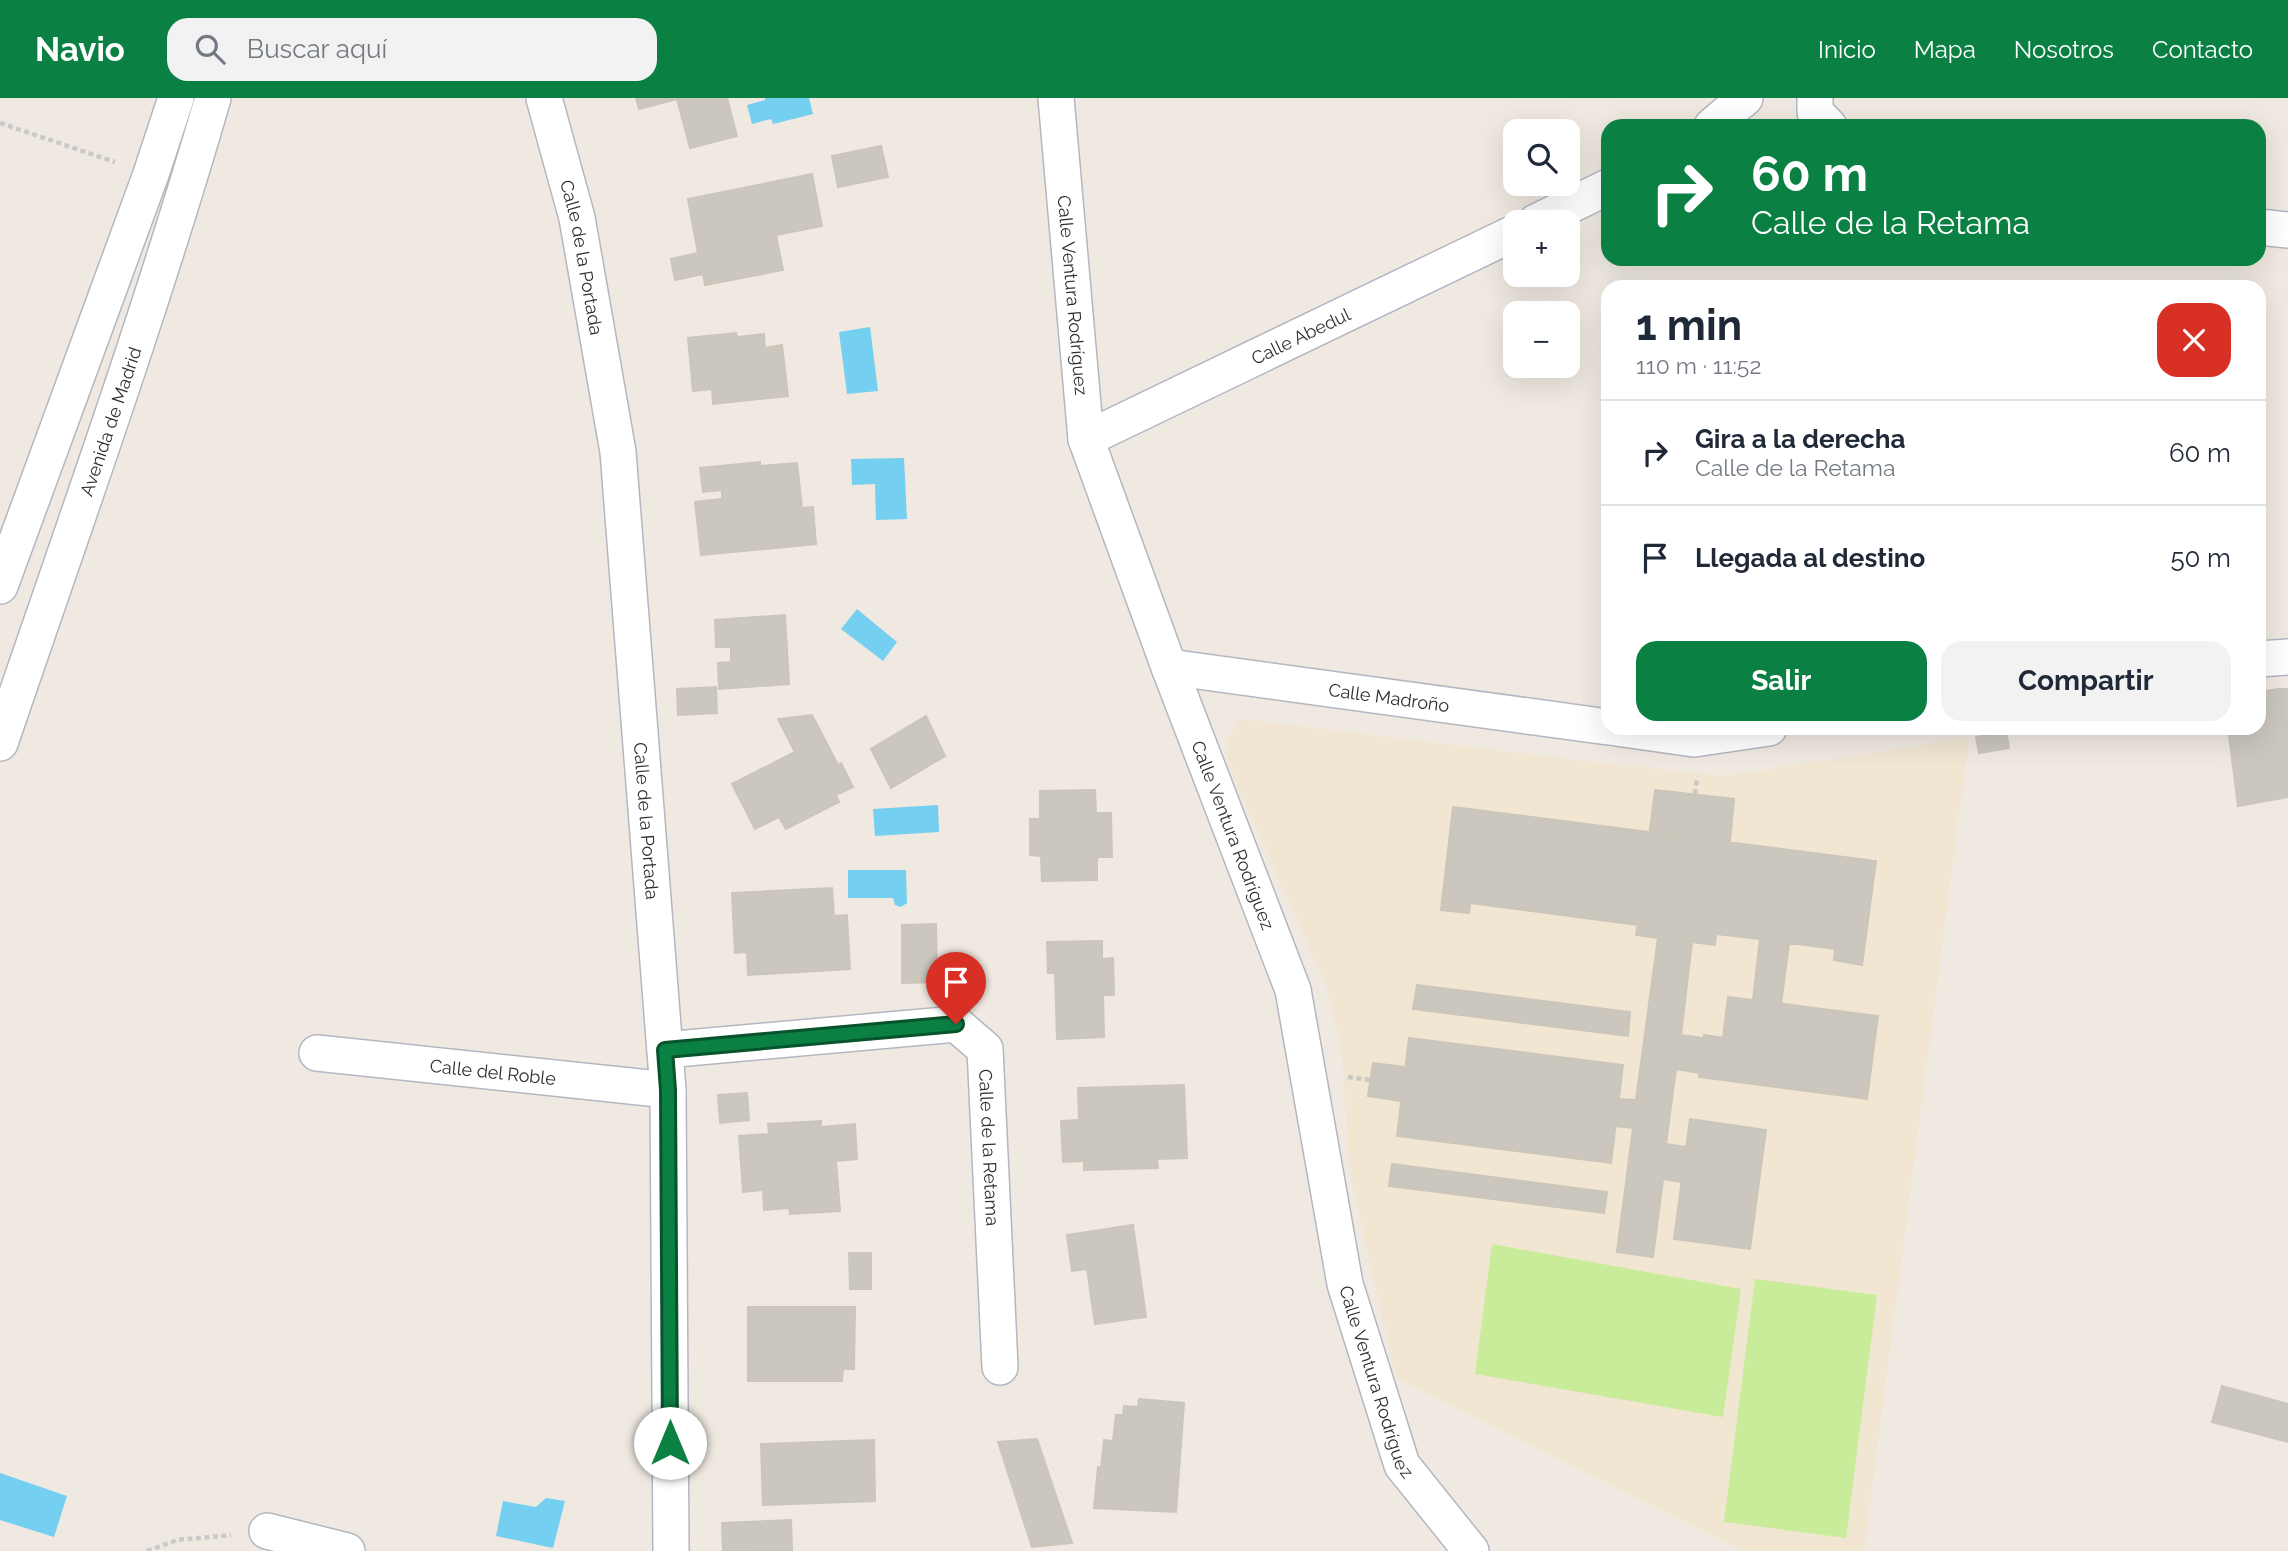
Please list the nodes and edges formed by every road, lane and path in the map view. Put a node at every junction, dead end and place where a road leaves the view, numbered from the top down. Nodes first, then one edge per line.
1 (176, 98) edge
2 (213, 98) edge
3 (544, 98) edge
4 (1056, 98) edge
5 (1745, 98) edge
6 (1815, 98) edge
7 (1720, 119) edge
8 (1822, 119) edge
9 (0, 123) edge
10 (151, 174) junction
11 (1601, 190) edge
12 (1561, 210) edge
13 (2266, 228) edge
14 (2288, 230) edge
15 (1503, 238) edge
16 (1086, 439) junction
17 (0, 586) edge
18 (2288, 657) edge
19 (2266, 659) edge
20 (1169, 667) junction
21 (1601, 726) edge
22 (1666, 735) edge
23 (1721, 735) edge
24 (0, 743) edge
25 (1698, 773) dead end
26 (1695, 794) dead end
27 (665, 1050) junction
28 (317, 1053) dead end
29 (1343, 1077) dead end
30 (1370, 1080) dead end
31 (668, 1090) junction
32 (1000, 1367) dead end
33 (267, 1531) joint
34 (147, 1551) edge
35 (347, 1551) edge
36 (671, 1551) edge
37 (1471, 1551) edge

1 - 10 street
2 - 24 street, Avenida de Madrid
3 - 27 street, Calle de la Portada
4 - 16 street, Calle Ventura Rodríguez
5 - 7 street
6 - 8 street
9 - 10 path
10 - 17 street
11 - 12 street
13 - 14 street
15 - 16 street, Calle Abedul
16 - 20 street, Calle Ventura Rodríguez
18 - 19 street
20 - 21 street, Calle Madroño
20 - 37 street, Calle Ventura Rodríguez
22 - 23 street
25 - 26 path
27 - 31 street, Calle de la Portada
27 - 32 street, Calle de la Retama
28 - 31 street, Calle del Roble
29 - 30 path
31 - 36 street, Calle de la Portada
33 - 34 path
33 - 35 street

